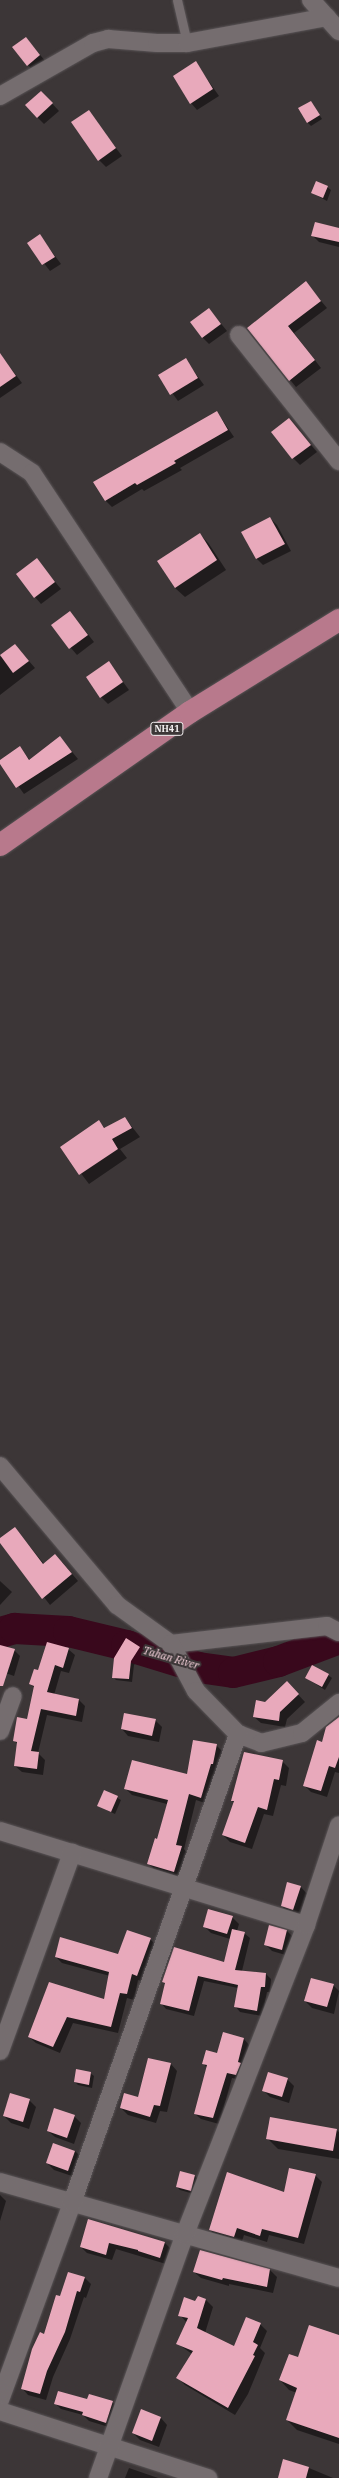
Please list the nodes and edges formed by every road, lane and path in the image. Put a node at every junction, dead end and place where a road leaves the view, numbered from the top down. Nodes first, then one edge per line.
1 (177, 0) edge
2 (311, 0) edge
3 (327, 17) junction
4 (339, 31) edge
5 (188, 42) junction
6 (0, 96) edge
7 (238, 335) dead end
8 (0, 452) edge
9 (339, 461) edge
10 (339, 620) edge
11 (190, 712) junction
12 (0, 846) edge
13 (0, 1466) edge
14 (333, 1629) edge
15 (171, 1644) junction
16 (13, 1696) dead end
17 (339, 1703) edge
18 (0, 1731) edge
19 (238, 1734) junction
20 (339, 1826) edge
21 (0, 1831) edge
22 (72, 1853) junction
23 (183, 1889) junction
24 (306, 1925) junction
25 (0, 2051) edge
26 (0, 2182) edge
27 (72, 2203) junction
28 (185, 2234) junction
29 (339, 2278) edge
30 (0, 2400) edge
31 (0, 2411) edge
32 (110, 2446) junction
33 (98, 2478) edge
34 (208, 2478) edge

1 - 5 lane
2 - 3 street
3 - 4 street
3 - 5 street
5 - 6 street
7 - 9 street
8 - 11 street
10 - 11 highway, NH41
11 - 12 highway, NH41
13 - 15 street
14 - 15 street
15 - 19 street
16 - 18 street
17 - 19 street
19 - 23 street
20 - 24 street
21 - 22 street
22 - 23 street
22 - 25 street
23 - 24 street
23 - 27 street
24 - 28 street
26 - 27 street
27 - 28 street
27 - 30 street
28 - 29 street
28 - 32 street
31 - 32 street
32 - 33 street
32 - 34 street

